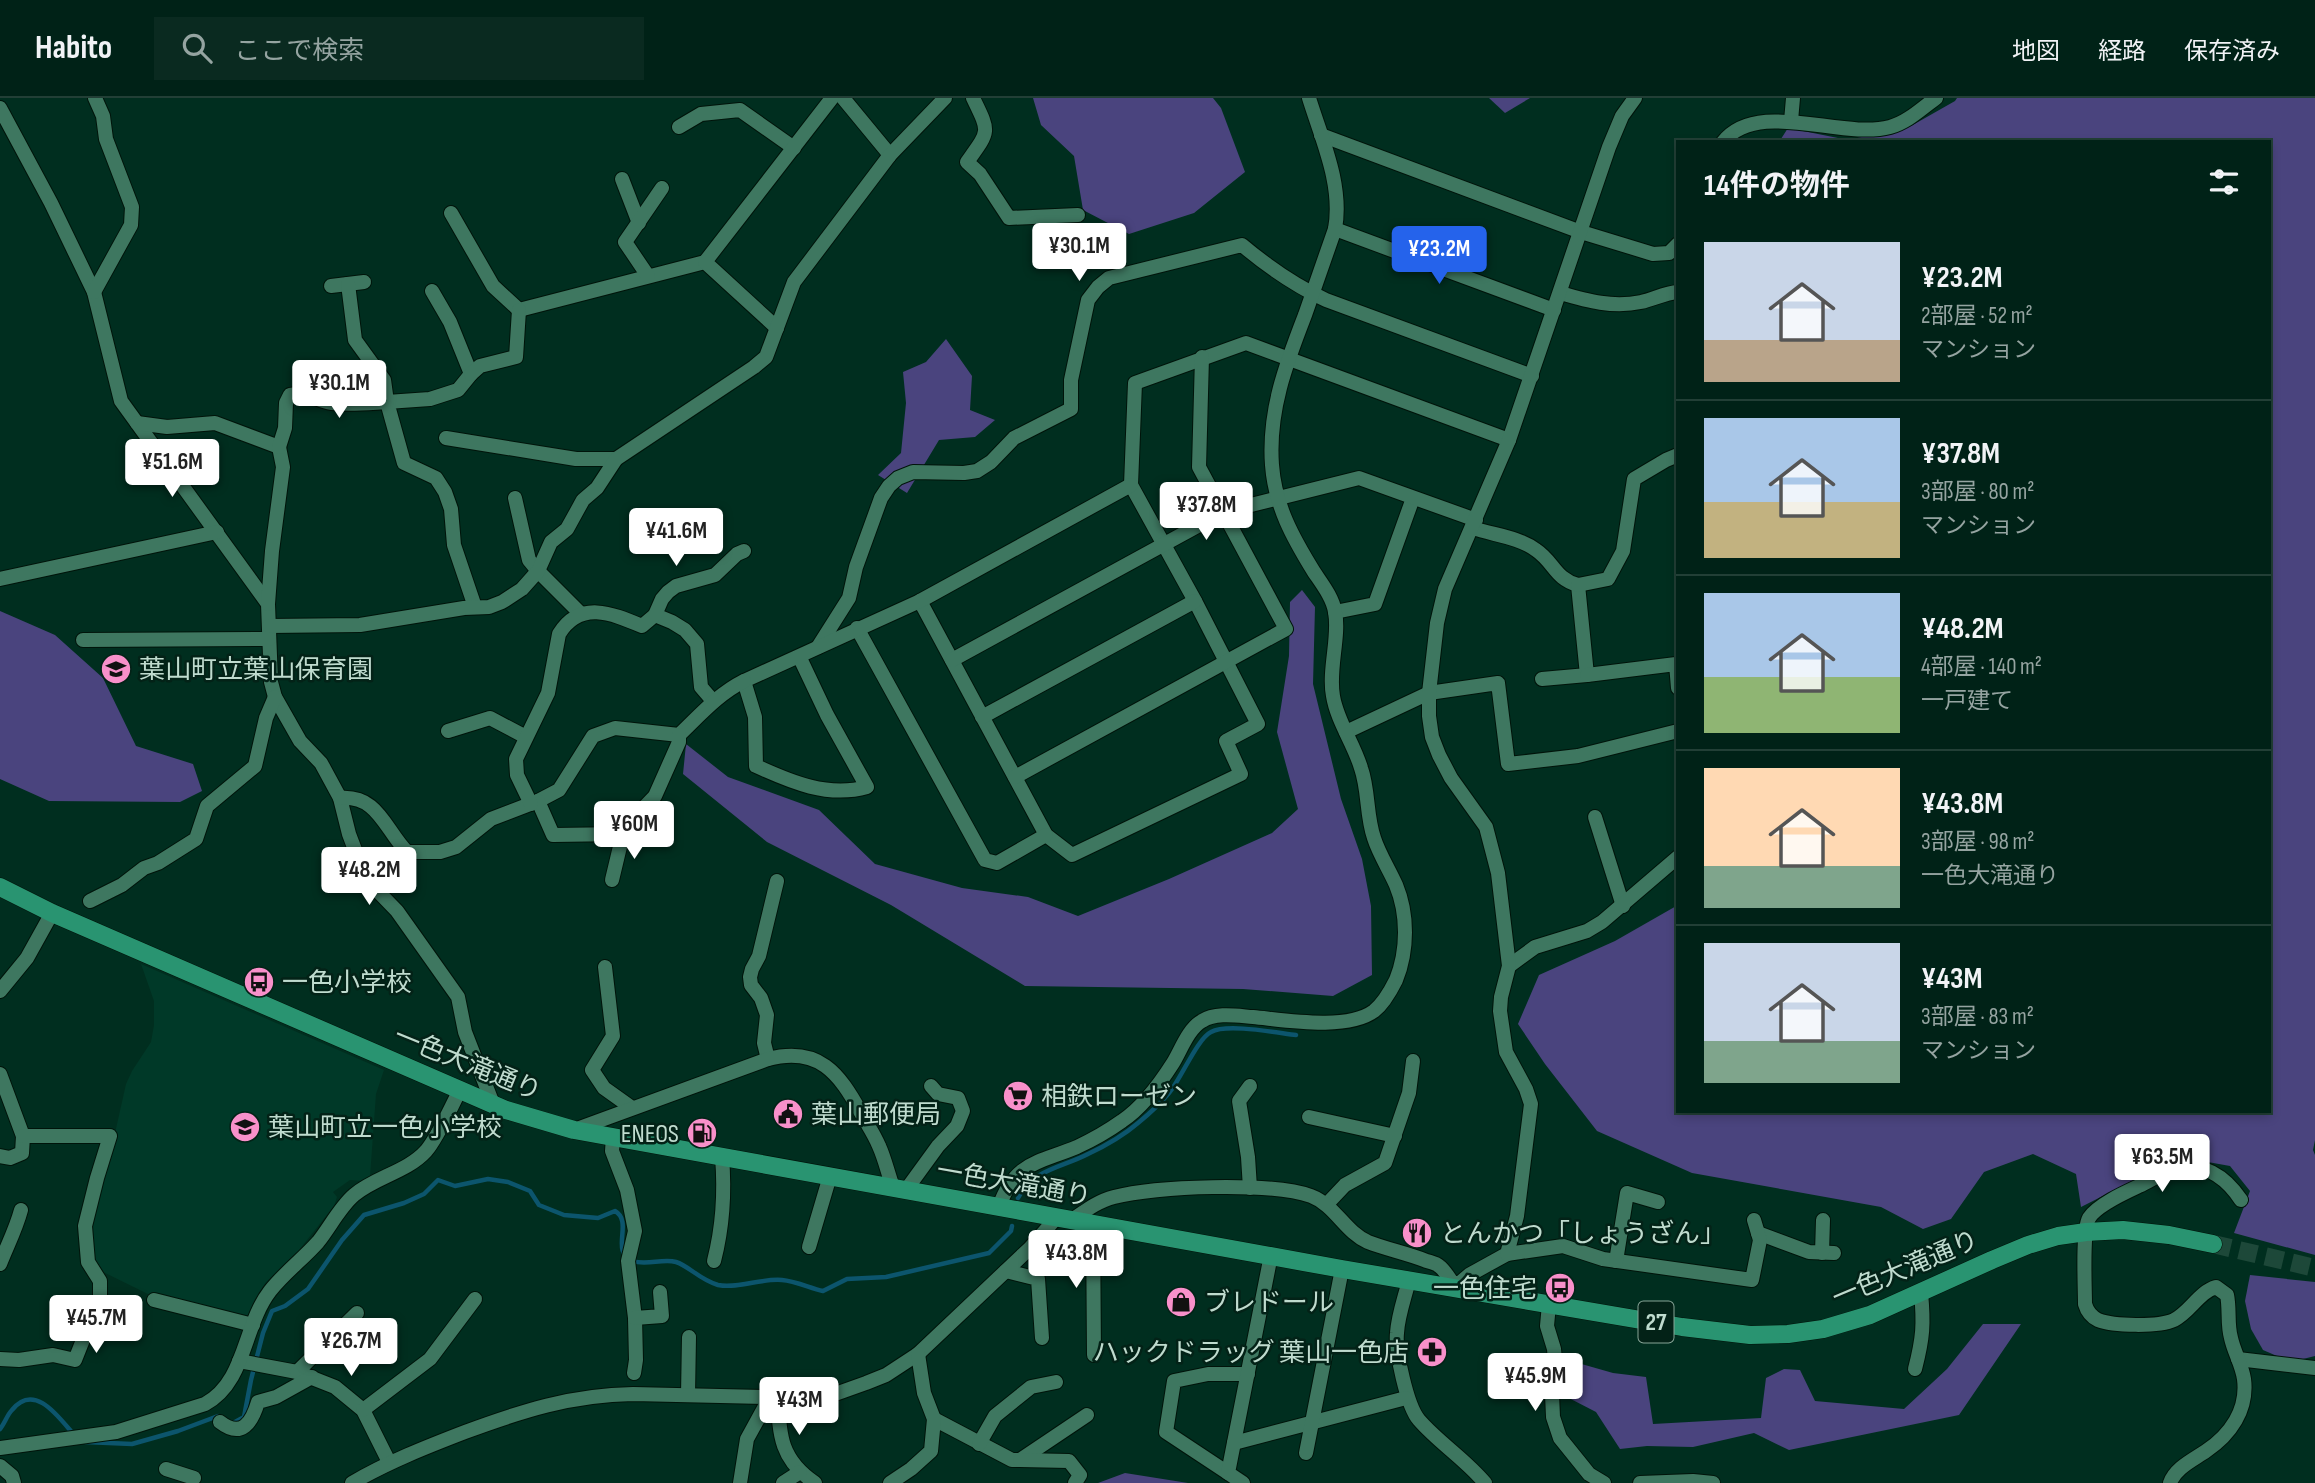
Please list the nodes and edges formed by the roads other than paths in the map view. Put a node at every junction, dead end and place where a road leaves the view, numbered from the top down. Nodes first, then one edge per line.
1 (95, 98) edge
2 (832, 98) edge
3 (843, 98) edge
4 (946, 98) edge
5 (973, 98) edge
6 (1309, 98) edge
7 (1635, 98) edge
8 (1793, 98) edge
9 (1936, 98) edge
10 (0, 108) edge
11 (1791, 121) junction
12 (679, 127) dead end
13 (1321, 135) junction
14 (1724, 140) edge
15 (794, 148) junction
16 (890, 155) junction
17 (622, 179) dead end
18 (662, 188) dead end
19 (452, 213) dead end
20 (1078, 215) dead end
21 (639, 223) junction
22 (1335, 229) junction
23 (1581, 232) junction
24 (1676, 246) edge
25 (705, 262) junction
26 (648, 276) junction
27 (364, 282) dead end
28 (348, 284) junction
29 (331, 286) dead end
30 (432, 291) dead end
31 (94, 292) junction
32 (1312, 293) junction
33 (1560, 293) junction
34 (1676, 293) edge
35 (519, 310) junction
36 (1554, 310) junction
37 (777, 328) junction
38 (1202, 357) junction
39 (1289, 357) junction
40 (471, 374) junction
41 (1532, 376) junction
42 (387, 402) junction
43 (137, 423) junction
44 (446, 438) dead end
45 (1509, 440) junction
46 (279, 447) junction
47 (1676, 456) edge
48 (616, 460) junction
49 (1131, 485) junction
50 (515, 498) dead end
51 (1277, 498) junction
52 (1413, 498) junction
53 (1223, 512) junction
54 (1475, 524) junction
55 (217, 533) junction
56 (1164, 545) junction
57 (744, 551) dead end
58 (538, 571) junction
59 (0, 579) edge
60 (1578, 585) junction
61 (920, 601) junction
62 (1195, 601) junction
63 (268, 604) junction
64 (475, 607) junction
65 (1335, 612) junction
66 (582, 614) junction
67 (655, 615) junction
68 (857, 628) junction
69 (269, 632) junction
70 (83, 640) dead end
71 (818, 647) junction
72 (799, 656) junction
73 (952, 660) junction
74 (1226, 660) junction
75 (1676, 672) edge
76 (1587, 675) junction
77 (1542, 679) dead end
78 (744, 681) junction
79 (1429, 693) junction
80 (275, 697) junction
81 (713, 701) junction
82 (982, 717) junction
83 (448, 731) dead end
84 (1346, 732) junction
85 (1676, 732) edge
86 (680, 735) junction
87 (526, 737) junction
88 (1015, 777) junction
89 (340, 798) junction
90 (534, 802) junction
91 (1595, 817) dead end
92 (623, 834) junction
93 (1046, 835) junction
94 (1676, 860) edge
95 (612, 880) dead end
96 (777, 881) dead end
97 (0, 887) edge
98 (90, 901) dead end
99 (1623, 906) junction
100 (52, 913) junction
101 (1509, 966) junction
102 (606, 967) dead end
103 (3, 985) edge
104 (768, 1059) junction
105 (1413, 1061) dead end
106 (0, 1074) edge
107 (931, 1086) dead end
108 (1250, 1086) dead end
109 (460, 1090) junction
110 (493, 1104) junction
111 (632, 1108) junction
112 (1309, 1117) dead end
113 (573, 1130) junction
114 (23, 1136) junction
115 (1395, 1136) junction
116 (613, 1138) junction
117 (0, 1156) edge
118 (722, 1157) junction
119 (830, 1176) junction
120 (1250, 1188) junction
121 (900, 1189) junction
122 (2241, 1199) dead end
123 (1658, 1202) dead end
124 (1327, 1204) junction
125 (999, 1207) junction
126 (21, 1210) dead end
127 (1065, 1218) junction
128 (1823, 1220) dead end
129 (1093, 1223) junction
130 (2086, 1232) junction
131 (2213, 1244) tunnel mouth
132 (809, 1247) dead end
133 (1507, 1254) junction
134 (1271, 1255) junction
135 (715, 1261) dead end
136 (1616, 1261) junction
137 (0, 1264) edge
138 (1342, 1269) junction
139 (1006, 1271) junction
140 (1409, 1280) junction
141 (1455, 1287) junction
142 (660, 1292) dead end
143 (1921, 1293) junction
144 (475, 1299) dead end
145 (154, 1300) dead end
146 (1549, 1304) junction
147 (357, 1313) dead end
148 (635, 1318) junction
149 (253, 1325) junction
150 (689, 1337) dead end
151 (1042, 1338) dead end
152 (918, 1353) junction
153 (1094, 1356) dead end
154 (0, 1359) edge
155 (2238, 1359) junction
156 (249, 1363) junction
157 (2315, 1368) edge
158 (1915, 1369) dead end
159 (297, 1372) junction
160 (634, 1373) dead end
161 (1248, 1374) junction
162 (312, 1377) junction
163 (1056, 1382) dead end
164 (688, 1395) junction
165 (774, 1398) junction
166 (1406, 1398) junction
167 (363, 1410) junction
168 (1087, 1415) dead end
169 (934, 1419) junction
170 (220, 1422) dead end
171 (1312, 1423) junction
172 (1234, 1443) junction
173 (979, 1444) junction
174 (0, 1448) edge
175 (1306, 1453) dead end
176 (1020, 1460) junction
177 (389, 1462) junction
178 (0, 1466) edge
179 (800, 1472) junction
180 (1228, 1472) junction
181 (174, 1475) edge
182 (194, 1478) dead end
183 (1600, 1482) edge
184 (1693, 1482) edge
185 (14, 1483) edge
186 (352, 1483) edge
187 (740, 1483) edge
188 (783, 1483) edge
189 (815, 1483) edge
190 (890, 1483) edge
191 (1075, 1483) edge
192 (1243, 1483) edge
193 (1485, 1483) edge
194 (1640, 1483) edge
195 (1713, 1483) edge
196 (2170, 1483) edge

1 - 31 street
2 - 15 street
3 - 16 street
4 - 16 street
5 - 20 street
6 - 13 street
7 - 23 street
8 - 11 street
9 - 11 street
10 - 31 street
11 - 14 street
12 - 15 street
13 - 22 street
13 - 23 street
15 - 25 street
16 - 37 street
17 - 21 street
18 - 21 street
19 - 35 street
21 - 26 street
22 - 32 street
22 - 36 street
23 - 24 street
23 - 33 street
25 - 26 street
25 - 37 street
26 - 35 street
27 - 28 street
28 - 29 street
28 - 42 street
30 - 40 street
31 - 43 street
32 - 39 street
32 - 41 street
32 - 71 street
33 - 34 street
33 - 36 street
35 - 40 street
36 - 41 street
37 - 48 street
38 - 39 street
38 - 49 street
38 - 53 street
39 - 45 street
39 - 51 street
40 - 42 street
41 - 45 street
42 - 46 street
42 - 64 street
43 - 46 street
43 - 55 street
44 - 48 street
45 - 54 street
46 - 63 street
47 - 60 street
48 - 58 street
49 - 56 street
49 - 61 street
50 - 58 street
51 - 52 street
51 - 53 street
51 - 65 street
52 - 54 street
52 - 65 street
53 - 56 street
53 - 74 street
54 - 60 street
54 - 79 street
55 - 59 street
55 - 63 street
56 - 62 street
56 - 73 street
57 - 67 street
58 - 64 street
58 - 66 street
60 - 76 street
61 - 68 street
61 - 73 street
62 - 74 street
62 - 82 street
63 - 69 street
64 - 69 street
65 - 84 street
66 - 67 street
66 - 87 street
67 - 81 street
68 - 71 street
68 - 93 street
69 - 70 street
69 - 80 street
71 - 72 street
72 - 78 street
72 - 78 street
73 - 82 street
74 - 88 street
74 - 93 street
75 - 76 street
76 - 77 street
78 - 81 street
79 - 84 street
79 - 85 street
79 - 101 street
80 - 89 street
80 - 98 street
81 - 86 street
82 - 88 street
83 - 87 street
84 - 125 street
86 - 90 street
86 - 92 street
87 - 90 street
88 - 93 street
89 - 90 street
89 - 110 street
90 - 92 street
91 - 99 street
92 - 95 street
94 - 99 street
96 - 104 street
97 - 100 main road, 一色大滝通り / 27
99 - 101 street
100 - 103 street
100 - 109 main road, 一色大滝通り / 27
101 - 133 street
102 - 111 street
104 - 111 street
104 - 121 street
105 - 115 street
106 - 114 street
107 - 121 street
108 - 120 street
109 - 110 main road, 一色大滝通り / 27
109 - 149 street
110 - 113 main road, 一色大滝通り / 27
111 - 113 street
112 - 115 street
113 - 116 main road, 一色大滝通り / 27
114 - 117 street
114 - 154 street
115 - 124 street
116 - 118 main road, 一色大滝通り / 27
116 - 148 street
118 - 119 main road, 一色大滝通り / 27
118 - 135 street
119 - 121 main road, 一色大滝通り / 27
119 - 132 street
120 - 124 street
120 - 127 street
121 - 125 main road, 一色大滝通り / 27
122 - 130 street
123 - 136 street
124 - 141 street
125 - 127 main road, 一色大滝通り / 27
126 - 137 street
127 - 129 main road, 一色大滝通り / 27
127 - 139 street
128 - 136 street
129 - 134 main road, 一色大滝通り / 27
129 - 153 street
130 - 131 main road, 一色大滝通り / 27
130 - 143 main road, 一色大滝通り / 27
130 - 155 street
133 - 136 street
133 - 141 street
134 - 138 main road, 一色大滝通り / 27
134 - 161 street
138 - 140 main road, 一色大滝通り / 27
138 - 171 street
139 - 151 street
139 - 152 street
140 - 141 main road, 一色大滝通り / 27
140 - 166 street
141 - 146 main road, 一色大滝通り / 27
142 - 148 street
143 - 146 main road, 一色大滝通り / 27
143 - 158 street
144 - 167 street
145 - 149 street
146 - 183 street
147 - 159 street
148 - 160 street
149 - 156 street
150 - 164 street
152 - 165 street
152 - 169 street
155 - 157 street
155 - 196 street
156 - 159 street
156 - 174 street
159 - 162 street
161 - 172 street
161 - 180 street
162 - 167 street
162 - 170 street
163 - 173 street
164 - 165 street
164 - 177 street
165 - 179 street
165 - 187 street
166 - 171 street
166 - 193 street
167 - 177 street
168 - 176 street
169 - 173 street
169 - 190 street
171 - 172 street
171 - 175 street
172 - 180 street
173 - 176 street
176 - 191 street
177 - 186 street
178 - 185 street
179 - 188 street
179 - 189 street
180 - 192 street
181 - 182 street
184 - 194 street
184 - 195 street

